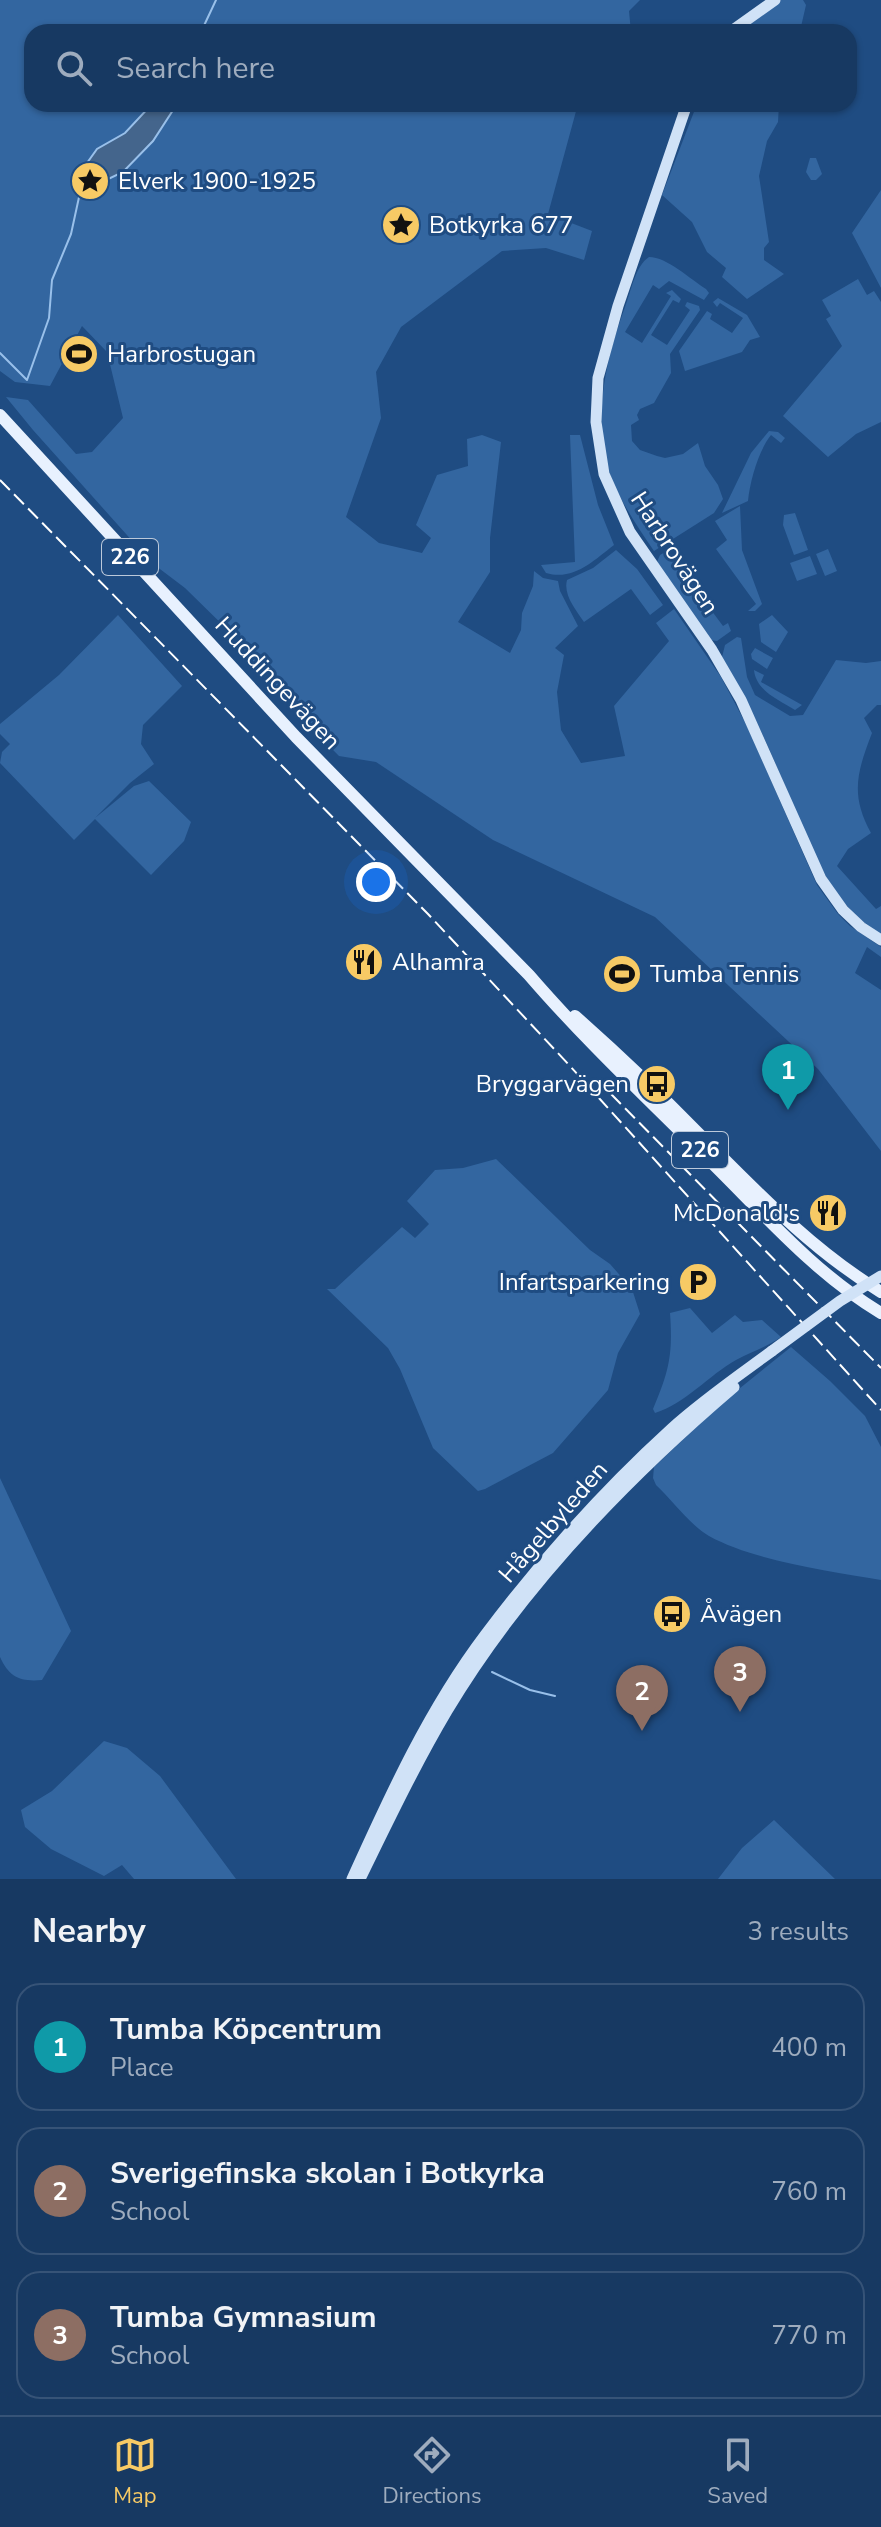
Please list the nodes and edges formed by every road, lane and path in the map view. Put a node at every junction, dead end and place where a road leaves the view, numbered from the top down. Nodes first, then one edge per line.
1 (775, 0) edge
2 (741, 24) edge
3 (684, 112) edge
4 (0, 415) edge
5 (881, 940) edge
6 (529, 975) junction
7 (881, 1276) edge
8 (881, 1282) edge
9 (881, 1292) edge
10 (862, 1301) junction
11 (881, 1313) edge
12 (881, 1321) edge
13 (774, 1353) junction
14 (352, 1879) edge
15 (360, 1879) edge

1 - 2 main road
3 - 5 main road, Harbrovägen
4 - 6 main road, Huddingevägen / 226
6 - 9 main road, Huddingevägen / 226
6 - 10 main road, Huddingevägen / 226
7 - 13 main road, Hågelbyleden, bridge
8 - 13 main road, Hågelbyleden, bridge
10 - 11 main road, Huddingevägen / 226
10 - 12 main road
13 - 14 main road, Hågelbyleden
13 - 15 main road, Hågelbyleden

